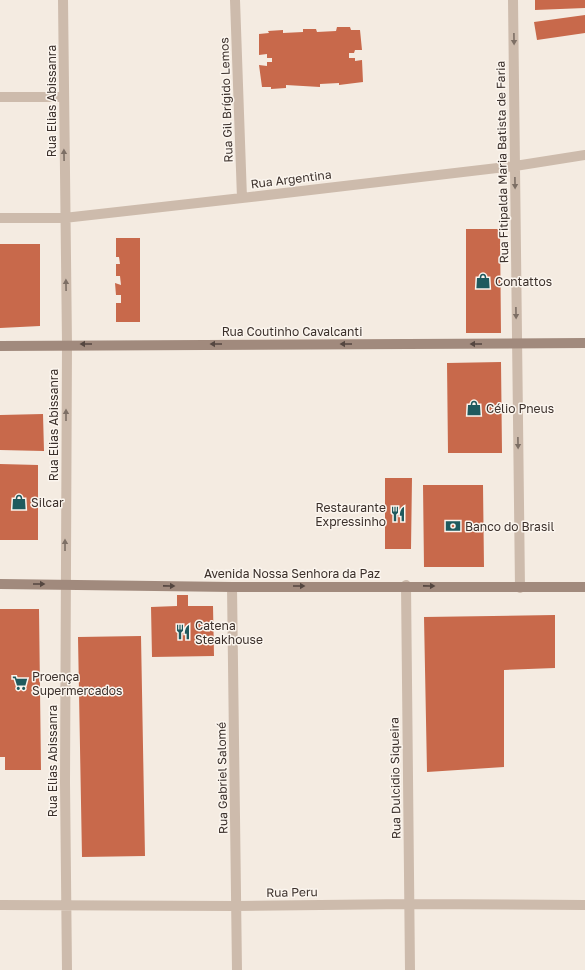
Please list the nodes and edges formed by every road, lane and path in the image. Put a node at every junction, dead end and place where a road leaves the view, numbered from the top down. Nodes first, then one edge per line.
1 (63, 0) edge
2 (235, 0) edge
3 (513, 0) edge
4 (0, 97) edge
5 (63, 97) junction
6 (585, 155) edge
7 (515, 166) junction
8 (242, 198) junction
9 (0, 218) edge
10 (64, 218) junction
11 (585, 343) edge
12 (66, 344) junction
13 (517, 344) junction
14 (0, 346) edge
15 (0, 584) edge
16 (65, 584) junction
17 (406, 585) junction
18 (232, 587) junction
19 (585, 587) edge
20 (520, 588) junction
21 (66, 904) junction
22 (409, 904) junction
23 (0, 905) edge
24 (585, 905) edge
25 (236, 906) junction
26 (67, 970) edge
27 (237, 970) edge
28 (410, 970) edge

1 - 5 street, Rua Elias Abissanra
2 - 8 street, Rua Gil Brígido Lemos
3 -> 7 street, Rua Fitipalda Maria Batista de Faria
4 - 5 street
10 -> 5 street, Rua Elias Abissanra
6 - 7 street, Rua Argentina
7 - 8 street, Rua Argentina
7 -> 13 street, Rua Fitipalda Maria Batista de Faria
8 - 10 street, Rua Argentina
9 - 10 street, Rua Argentina
12 -> 10 street, Rua Elias Abissanra
11 - 13 main road, Rua Coutinho Cavalcanti
13 -> 12 main road, Rua Coutinho Cavalcanti
12 - 14 main road, Rua Coutinho Cavalcanti
16 -> 12 street, Rua Elias Abissanra
13 -> 20 street, Rua Fitipalda Maria Batista de Faria
15 -> 16 main road, Avenida Nossa Senhora da Paz
16 -> 18 main road, Avenida Nossa Senhora da Paz
16 - 21 street, Rua Elias Abissanra
18 -> 17 main road, Avenida Nossa Senhora da Paz
17 -> 20 main road, Avenida Nossa Senhora da Paz
17 - 22 street, Rua Dulcidio Siqueira
18 - 25 street, Rua Gabriel Salomé
19 - 20 main road, Avenida Nossa Senhora da Paz
21 - 23 street, Rua Peru
21 - 25 street, Rua Peru
21 - 26 street, Rua Elias Abissanra
22 - 24 street, Rua Peru
22 - 25 street, Rua Peru
22 - 28 street, Rua Dulcidio Siqueira
25 - 27 street, Rua Gabriel Salomé

